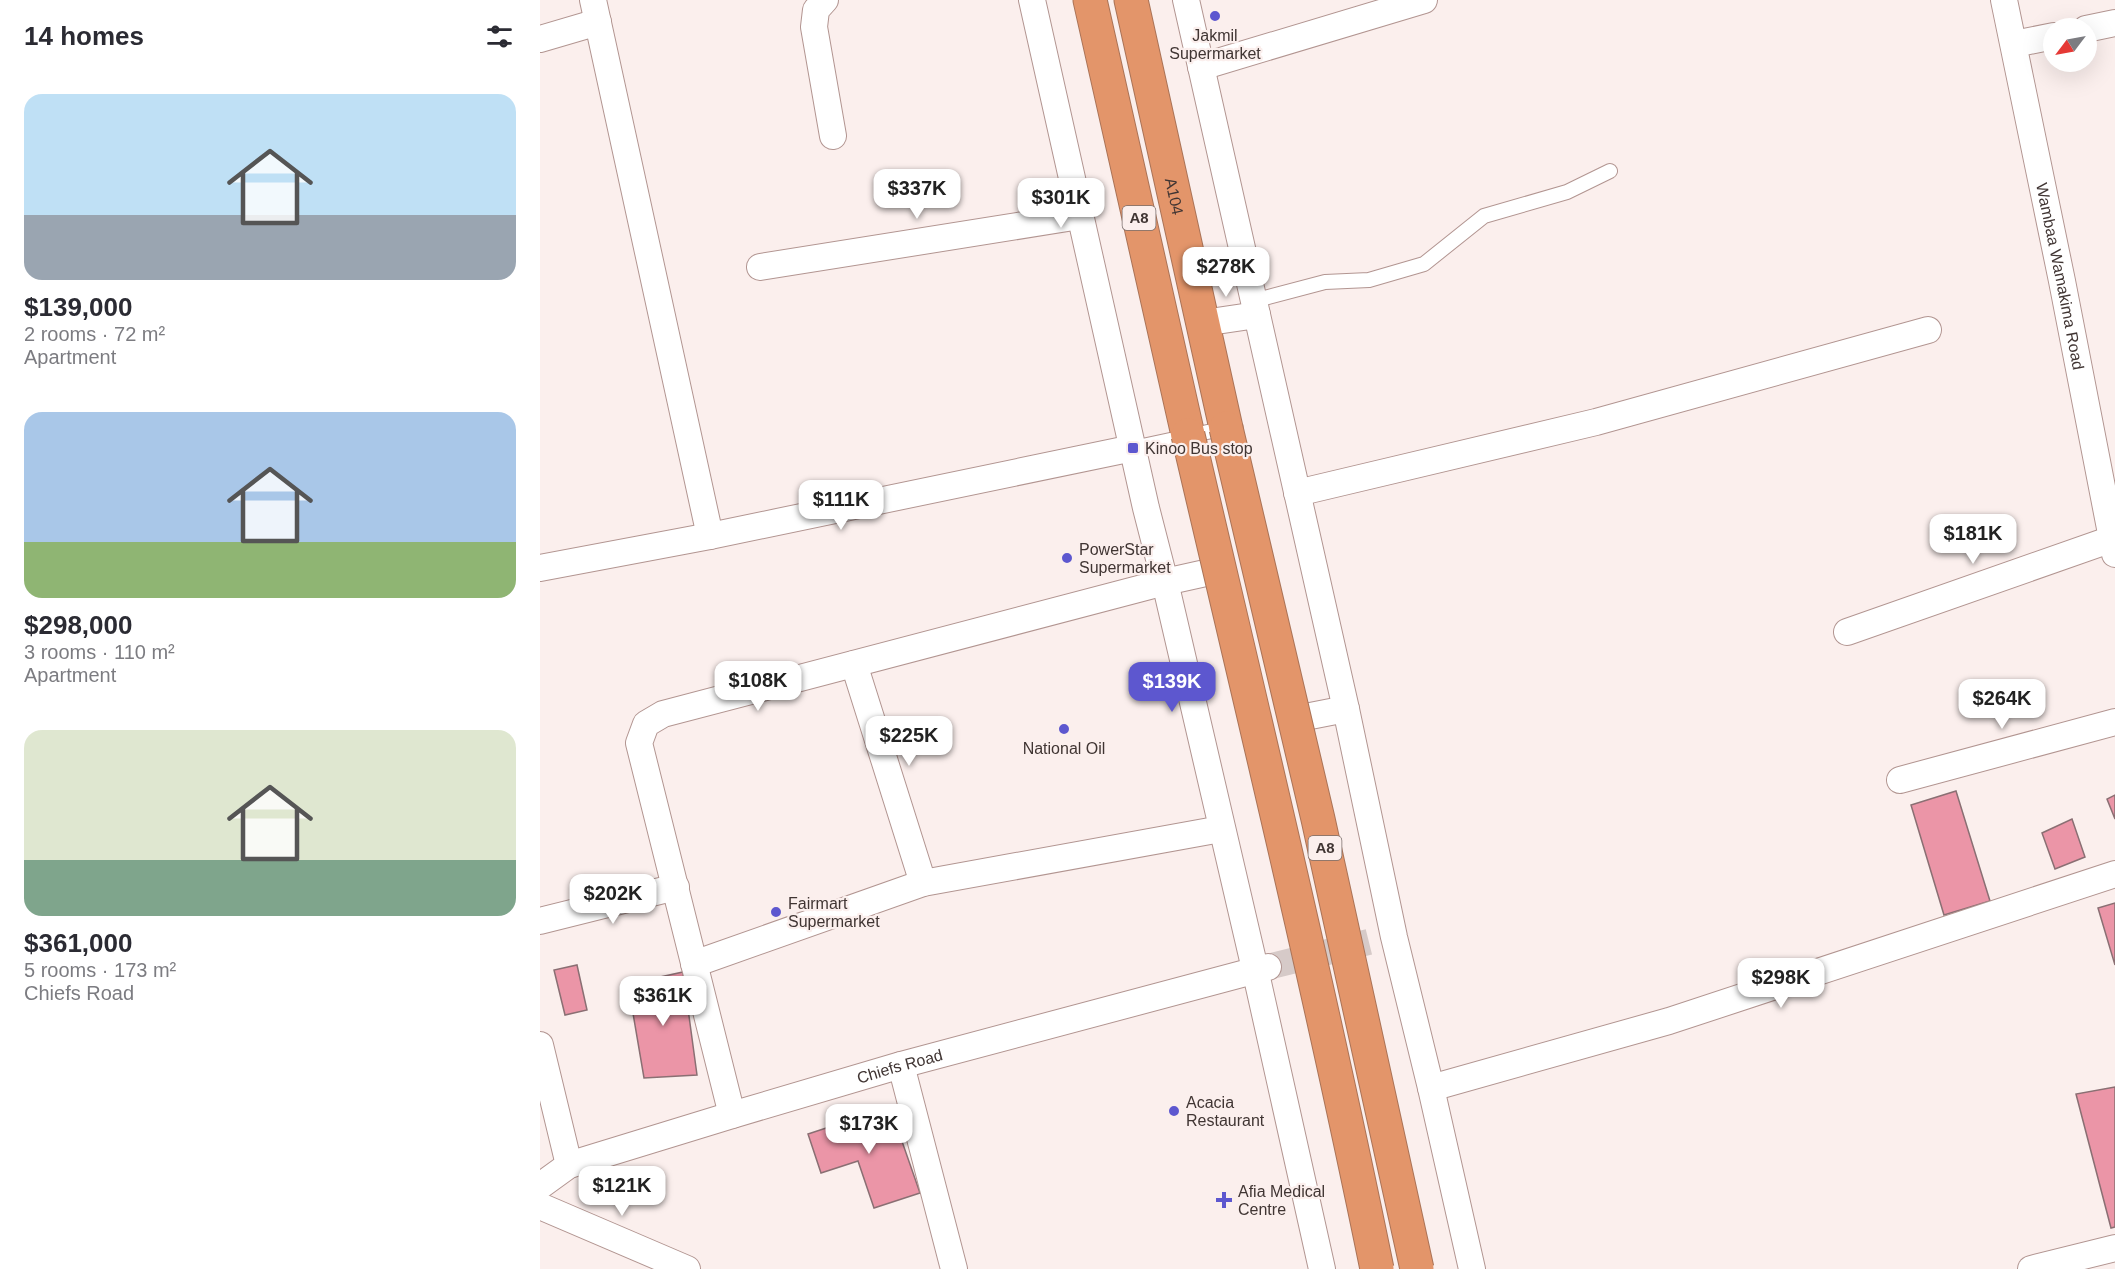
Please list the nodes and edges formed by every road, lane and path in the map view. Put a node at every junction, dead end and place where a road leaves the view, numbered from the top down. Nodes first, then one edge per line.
1 (825, 0) edge
2 (1032, 0) edge
3 (1090, 0) edge
4 (1131, 0) edge
5 (1186, 0) edge
6 (1424, 0) edge
7 (2004, 0) edge
8 (596, 11) edge
9 (2115, 23) edge
10 (2097, 27) edge
11 (2043, 38) edge
12 (540, 39) edge
13 (2014, 44) junction
14 (1201, 67) junction
15 (834, 136) dead end
16 (1610, 171) dead end
17 (1080, 216) junction
18 (760, 267) dead end
19 (1255, 308) junction
20 (1203, 324) junction
21 (1928, 330) dead end
22 (1226, 428) junction
23 (1188, 435) junction
24 (2104, 439) edge
25 (1133, 448) junction
26 (1297, 493) junction
27 (710, 536) junction
28 (2114, 546) edge
29 (540, 568) edge
30 (1219, 570) junction
31 (1165, 582) junction
32 (1847, 632) dead end
33 (854, 664) junction
34 (1346, 710) junction
35 (1295, 719) junction
36 (2115, 722) edge
37 (1900, 780) dead end
38 (1221, 829) junction
39 (2115, 874) edge
40 (923, 883) junction
41 (675, 887) junction
42 (540, 921) edge
43 (694, 964) junction
44 (1262, 968) junction
45 (540, 1045) edge
46 (901, 1065) junction
47 (544, 1082) edge
48 (1431, 1088) junction
49 (732, 1115) junction
50 (569, 1165) junction
51 (540, 1186) edge
52 (540, 1206) edge
53 (2115, 1248) edge
54 (687, 1269) edge
55 (954, 1269) edge
56 (1322, 1269) edge
57 (1377, 1269) edge
58 (1417, 1269) edge
59 (1472, 1269) edge
60 (2031, 1269) edge

1 - 15 street
2 - 17 street
3 - 23 highway, A8
4 - 20 highway, A104 / A8
5 - 14 street
6 - 14 street
7 - 13 street, Wambaa Wamakima Road
8 - 12 street
8 - 27 street
9 - 10 street
11 - 13 street
13 - 24 street, Wambaa Wamakima Road
14 - 19 street
16 - 19 lane
17 - 18 street
17 - 25 street
19 - 20 street
19 - 26 street
20 - 22 highway, A104 / A8
21 - 26 street
22 - 23 lane
22 - 35 highway, A8, bridge
23 - 25 lane
23 - 30 highway, A8, bridge
24 - 28 street, Wambaa Wamakima Road
25 - 27 street
25 - 31 street
26 - 34 street
27 - 29 street
28 - 32 street
30 - 31 street
30 - 57 highway, A8, bridge
31 - 33 street
31 - 38 street
33 - 40 street
33 - 41 street
34 - 35 street
34 - 48 street
35 - 58 highway, A8, bridge
36 - 37 street
38 - 40 street
38 - 44 street
39 - 48 street
40 - 43 street
41 - 42 street
41 - 43 street
43 - 49 street
44 - 46 street, Chiefs Road
44 - 56 street
45 - 47 street
46 - 49 street, Chiefs Road
46 - 55 street
47 - 50 street
48 - 59 street
49 - 50 street, Chiefs Road
50 - 51 street, Chiefs Road
52 - 54 street
53 - 60 street

